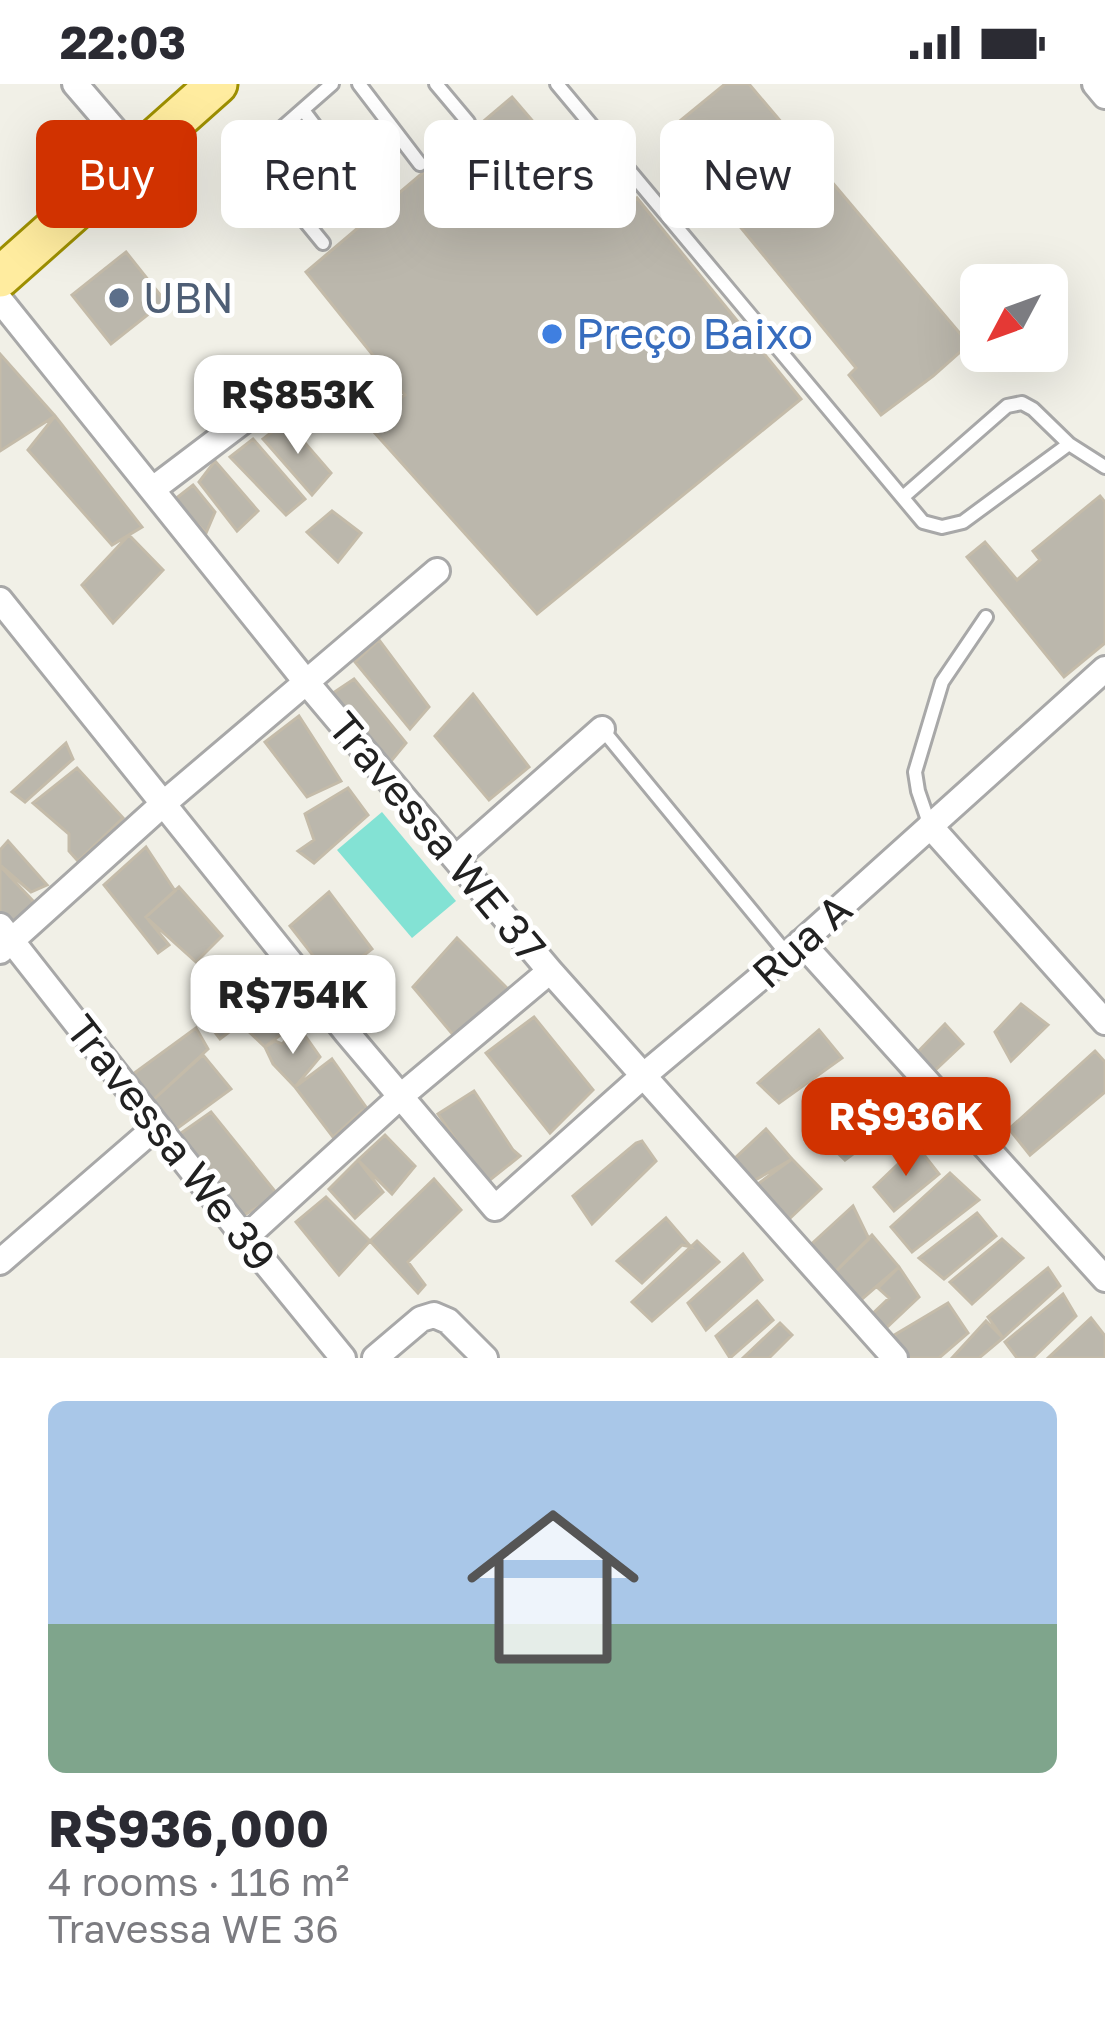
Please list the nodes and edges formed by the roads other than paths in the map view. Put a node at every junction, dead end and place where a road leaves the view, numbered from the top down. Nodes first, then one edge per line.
1 (74, 84) edge
2 (217, 84) edge
3 (332, 84) edge
4 (359, 84) edge
5 (436, 84) edge
6 (557, 84) edge
7 (1095, 84) edge
8 (1105, 96) edge
9 (303, 110) junction
10 (106, 120) edge
11 (176, 120) edge
12 (310, 120) edge
13 (466, 120) edge
14 (420, 164) dead end
15 (56, 228) edge
16 (323, 243) dead end
17 (0, 278) edge
18 (0, 300) edge
19 (284, 389) dead end
20 (1069, 444) junction
21 (1105, 467) edge
22 (153, 489) junction
23 (903, 496) junction
24 (437, 571) dead end
25 (0, 600) edge
26 (986, 617) dead end
27 (1102, 676) edge
28 (308, 683) junction
29 (602, 729) joint
30 (163, 804) junction
31 (929, 826) junction
32 (456, 858) junction
33 (4, 940) edge
34 (795, 948) junction
35 (550, 971) junction
36 (1105, 1022) edge
37 (643, 1076) junction
38 (401, 1096) junction
39 (157, 1126) junction
40 (244, 1238) junction
41 (0, 1262) edge
42 (1105, 1279) edge
43 (344, 1358) edge
44 (374, 1358) edge
45 (485, 1358) edge
46 (895, 1358) edge

1 - 10 street
2 - 11 main road
3 - 9 lane
4 - 14 lane
5 - 13 lane
6 - 23 lane
7 - 8 street
9 - 12 lane
9 - 16 lane
15 - 17 main road
18 - 22 street, Travessa WE 37
19 - 22 street
20 - 21 lane
20 - 23 lane
20 - 23 lane
22 - 28 street, Travessa WE 37
24 - 28 street
25 - 30 street
26 - 31 lane
27 - 31 street, Rua A
28 - 30 street
28 - 32 street, Travessa WE 37
29 - 32 street
29 - 34 lane
30 - 33 street
30 - 38 street
31 - 34 street, Rua A
31 - 36 street
32 - 35 street, Travessa WE 37
33 - 39 street, Travessa We 39
34 - 37 street, Rua A
34 - 42 street
35 - 37 street, Travessa WE 37
35 - 38 street
37 - 38 street, Rua A
37 - 46 street, Travessa WE 37
38 - 40 street
39 - 40 street, Travessa We 39
39 - 41 street
40 - 43 street, Travessa We 39
44 - 45 street

